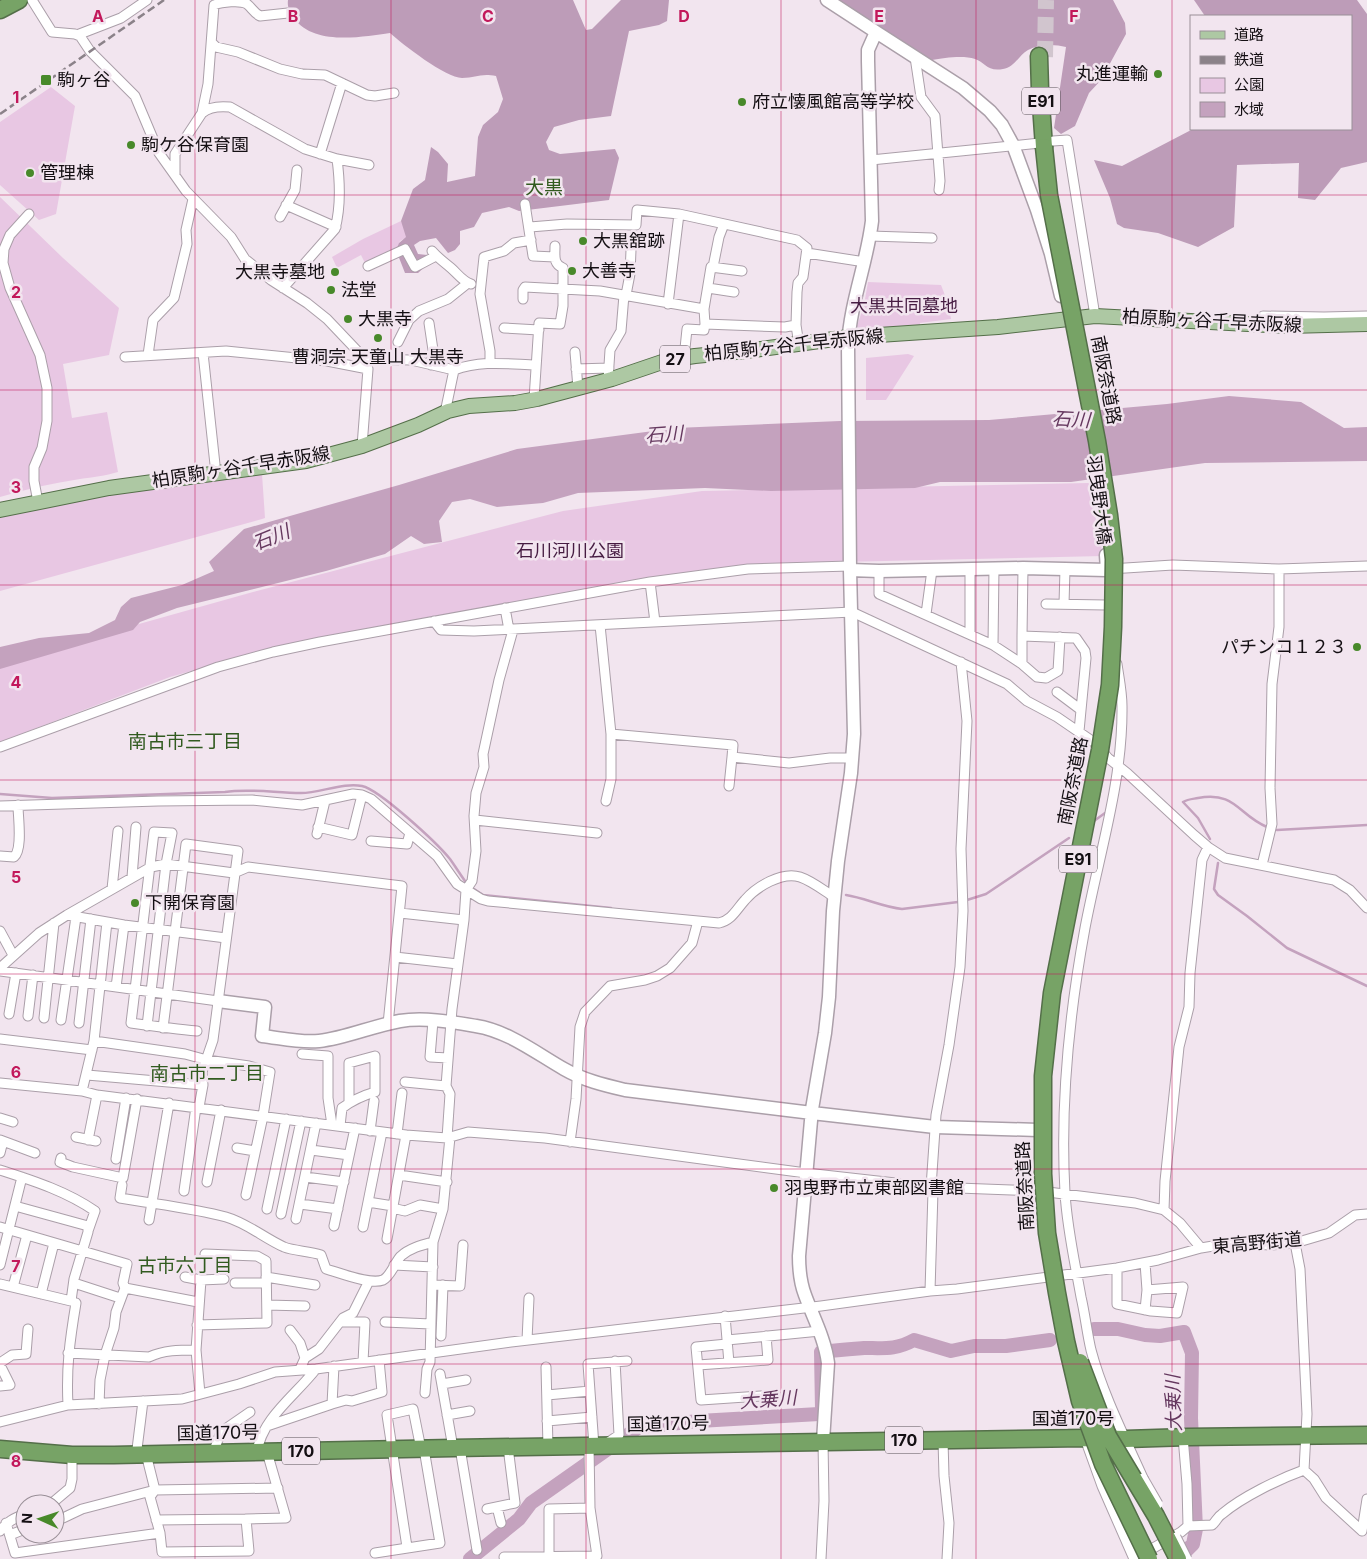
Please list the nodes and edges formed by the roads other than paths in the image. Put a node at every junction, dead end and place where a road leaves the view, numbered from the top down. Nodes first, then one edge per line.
1 (19, 0) edge
2 (32, 0) edge
3 (147, 0) edge
4 (826, 0) edge
5 (209, 2) edge
6 (0, 10) edge
7 (288, 13) dead end
8 (876, 32) junction
9 (77, 35) junction
10 (212, 44) junction
11 (1042, 56) tunnel mouth
12 (915, 57) junction
13 (342, 83) junction
14 (394, 93) dead end
15 (202, 113) junction
16 (1047, 144) junction
17 (1013, 145) junction
18 (938, 153) junction
19 (320, 154) junction
20 (337, 159) junction
21 (871, 160) junction
22 (369, 166) dead end
23 (297, 170) dead end
24 (175, 175) junction
25 (939, 190) dead end
26 (193, 199) junction
27 (525, 204) dead end
28 (286, 205) junction
29 (29, 214) dead end
30 (679, 214) junction
31 (280, 217) dead end
32 (724, 224) junction
33 (336, 227) junction
34 (530, 227) junction
35 (870, 236) junction
36 (932, 238) dead end
37 (531, 240) junction
38 (556, 246) dead end
39 (631, 250) dead end
40 (807, 252) junction
41 (555, 257) junction
42 (865, 262) junction
43 (368, 266) dead end
44 (713, 267) junction
45 (742, 271) dead end
46 (468, 283) junction
47 (481, 287) junction
48 (283, 288) junction
49 (708, 288) junction
50 (563, 289) junction
51 (734, 292) dead end
52 (625, 295) junction
53 (522, 299) dead end
54 (668, 304) junction
55 (704, 309) junction
56 (1095, 316) junction
57 (1367, 316) edge
58 (429, 323) dead end
59 (705, 324) junction
60 (1067, 324) junction
61 (1367, 324) edge
62 (796, 325) junction
63 (1263, 325) junction
64 (504, 328) dead end
65 (538, 330) junction
66 (849, 341) junction
67 (398, 342) dead end
68 (799, 345) junction
69 (575, 352) dead end
70 (203, 353) junction
71 (148, 355) junction
72 (124, 357) dead end
73 (684, 358) junction
74 (365, 360) junction
75 (490, 363) junction
76 (431, 365) junction
77 (536, 365) junction
78 (368, 369) junction
79 (576, 369) junction
80 (454, 370) junction
81 (609, 374) junction
82 (578, 388) junction
83 (534, 399) junction
84 (448, 411) junction
85 (362, 446) junction
86 (216, 474) junction
87 (38, 502) junction
88 (0, 510) edge
89 (850, 565) junction
90 (1367, 566) edge
91 (994, 568) junction
92 (1023, 568) junction
93 (1279, 568) junction
94 (970, 569) junction
95 (1065, 569) junction
96 (932, 570) junction
97 (1107, 570) junction
98 (879, 571) junction
99 (650, 582) junction
100 (1046, 604) dead end
101 (1064, 604) junction
102 (1106, 605) junction
103 (506, 608) junction
104 (852, 612) junction
105 (926, 614) junction
106 (434, 621) junction
107 (655, 622) junction
108 (600, 625) junction
109 (511, 630) junction
110 (970, 634) junction
111 (1022, 636) junction
112 (1060, 637) junction
113 (993, 645) junction
114 (961, 662) junction
115 (1022, 664) junction
116 (1057, 692) dead end
117 (1081, 710) junction
118 (1079, 731) junction
119 (611, 734) junction
120 (1096, 743) junction
121 (0, 747) edge
122 (732, 757) junction
123 (853, 758) junction
124 (1118, 766) junction
125 (729, 786) dead end
126 (362, 795) junction
127 (325, 801) junction
128 (606, 801) dead end
129 (18, 805) junction
130 (0, 806) edge
131 (475, 820) junction
132 (136, 826) dead end
133 (118, 831) dead end
134 (597, 832) dead end
135 (410, 833) junction
136 (371, 841) dead end
137 (117, 846) junction
138 (134, 847) junction
139 (1208, 847) junction
140 (0, 856) edge
141 (166, 864) junction
142 (1262, 865) junction
143 (183, 866) junction
144 (149, 868) junction
145 (234, 873) junction
146 (132, 877) junction
147 (112, 888) junction
148 (466, 890) junction
149 (834, 897) junction
150 (1367, 908) edge
151 (400, 913) junction
152 (71, 916) junction
153 (91, 920) junction
154 (464, 920) junction
155 (698, 921) junction
156 (107, 922) junction
157 (54, 923) junction
158 (124, 925) junction
159 (142, 926) junction
160 (159, 928) junction
161 (0, 931) edge
162 (175, 931) junction
163 (226, 938) junction
164 (13, 955) junction
165 (395, 957) junction
166 (458, 964) junction
167 (0, 970) edge
168 (16, 973) junction
169 (33, 975) junction
170 (49, 978) junction
171 (67, 980) junction
172 (83, 982) junction
173 (100, 984) junction
174 (116, 987) junction
175 (134, 989) junction
176 (152, 992) junction
177 (167, 994) junction
178 (218, 1001) junction
179 (10, 1014) dead end
180 (28, 1016) dead end
181 (44, 1018) dead end
182 (61, 1020) dead end
183 (433, 1021) junction
184 (79, 1022) dead end
185 (451, 1023) junction
186 (388, 1024) junction
187 (147, 1026) junction
188 (163, 1028) junction
189 (197, 1032) dead end
190 (0, 1039) edge
191 (93, 1046) junction
192 (302, 1054) dead end
193 (448, 1058) junction
194 (207, 1060) junction
195 (87, 1075) junction
196 (578, 1076) junction
197 (405, 1082) dead end
198 (0, 1083) edge
199 (203, 1085) junction
200 (446, 1086) junction
201 (82, 1091) junction
202 (402, 1093) dead end
203 (98, 1095) junction
204 (126, 1098) junction
205 (137, 1099) junction
206 (374, 1101) dead end
207 (349, 1102) junction
208 (169, 1103) junction
209 (198, 1107) junction
210 (220, 1110) junction
211 (812, 1113) junction
212 (263, 1116) junction
213 (0, 1118) edge
214 (286, 1119) junction
215 (301, 1121) junction
216 (13, 1122) dead end
217 (316, 1123) junction
218 (336, 1126) junction
219 (935, 1127) junction
220 (355, 1128) junction
221 (370, 1130) junction
222 (1038, 1130) junction
223 (382, 1132) junction
224 (402, 1134) junction
225 (76, 1138) dead end
226 (449, 1138) junction
227 (1, 1141) edge
228 (570, 1142) junction
229 (237, 1148) dead end
230 (311, 1150) junction
231 (255, 1151) junction
232 (0, 1153) edge
233 (35, 1153) dead end
234 (349, 1155) junction
235 (61, 1158) dead end
236 (116, 1160) dead end
237 (276, 1169) junction
238 (0, 1170) edge
239 (290, 1172) junction
240 (806, 1173) junction
241 (399, 1175) junction
242 (22, 1177) junction
243 (305, 1177) junction
244 (207, 1182) dead end
245 (344, 1182) junction
246 (447, 1182) junction
247 (122, 1185) dead end
248 (931, 1187) junction
249 (184, 1191) dead end
250 (1040, 1191) junction
251 (1065, 1194) junction
252 (246, 1195) dead end
253 (368, 1202) junction
254 (152, 1204) junction
255 (300, 1204) junction
256 (14, 1206) junction
257 (393, 1207) junction
258 (267, 1209) dead end
259 (338, 1209) junction
260 (443, 1209) junction
261 (1164, 1210) junction
262 (281, 1214) dead end
263 (1367, 1214) edge
264 (296, 1219) dead end
265 (149, 1220) dead end
266 (334, 1226) dead end
267 (363, 1227) dead end
268 (4, 1228) edge
269 (88, 1232) junction
270 (28, 1235) junction
271 (387, 1239) dead end
272 (433, 1242) junction
273 (54, 1243) junction
274 (1295, 1243) junction
275 (462, 1245) dead end
276 (1201, 1248) junction
277 (82, 1251) junction
278 (205, 1254) dead end
279 (1144, 1263) junction
280 (0, 1265) edge
281 (394, 1265) junction
282 (433, 1268) junction
283 (1117, 1268) junction
284 (1077, 1273) junction
285 (1051, 1276) junction
286 (185, 1277) dead end
287 (224, 1279) dead end
288 (201, 1280) junction
289 (266, 1280) junction
290 (369, 1281) junction
291 (74, 1283) junction
292 (234, 1283) dead end
293 (0, 1284) edge
294 (315, 1285) dead end
295 (432, 1285) junction
296 (442, 1285) junction
297 (13, 1287) junction
298 (124, 1288) junction
299 (1147, 1290) junction
300 (930, 1291) junction
301 (41, 1294) junction
302 (120, 1298) junction
303 (528, 1298) dead end
304 (76, 1302) dead end
305 (198, 1302) junction
306 (267, 1305) junction
307 (305, 1306) dead end
308 (810, 1307) junction
309 (1146, 1310) junction
310 (725, 1316) junction
311 (340, 1322) junction
312 (384, 1322) dead end
313 (430, 1324) junction
314 (197, 1325) junction
315 (1068, 1325) junction
316 (28, 1329) dead end
317 (290, 1330) dead end
318 (820, 1331) junction
319 (441, 1336) dead end
320 (766, 1336) junction
321 (527, 1340) junction
322 (727, 1342) junction
323 (196, 1350) junction
324 (68, 1352) junction
325 (430, 1353) junction
326 (105, 1355) junction
327 (305, 1358) junction
328 (379, 1360) junction
329 (627, 1360) dead end
330 (616, 1361) junction
331 (363, 1362) junction
332 (729, 1363) junction
333 (0, 1364) edge
334 (698, 1365) junction
335 (334, 1366) junction
336 (546, 1368) dead end
337 (300, 1369) junction
338 (316, 1369) junction
339 (440, 1374) dead end
340 (466, 1380) dead end
341 (442, 1384) junction
342 (0, 1386) edge
343 (590, 1391) junction
344 (426, 1393) dead end
345 (200, 1394) junction
346 (547, 1395) junction
347 (776, 1395) dead end
348 (143, 1401) junction
349 (99, 1404) junction
350 (332, 1404) junction
351 (68, 1405) junction
352 (470, 1411) dead end
353 (250, 1412) dead end
354 (447, 1415) junction
355 (592, 1417) junction
356 (548, 1420) junction
357 (0, 1422) edge
358 (268, 1426) junction
359 (1367, 1435) edge
360 (1306, 1436) junction
361 (1190, 1437) junction
362 (1085, 1438) junction
363 (1126, 1439) junction
364 (943, 1440) junction
365 (824, 1441) junction
366 (601, 1446) junction
367 (508, 1447) junction
368 (548, 1447) junction
369 (457, 1448) junction
370 (0, 1449) edge
371 (391, 1449) junction
372 (422, 1449) junction
373 (262, 1452) junction
374 (213, 1453) junction
375 (142, 1454) junction
376 (72, 1455) junction
377 (1103, 1464) junction
378 (1304, 1470) junction
379 (278, 1488) junction
380 (154, 1490) junction
381 (63, 1494) edge
382 (1367, 1499) edge
383 (498, 1507) junction
384 (590, 1508) junction
385 (487, 1509) dead end
386 (65, 1517) edge
387 (15, 1518) edge
388 (246, 1519) junction
389 (156, 1520) junction
390 (501, 1523) dead end
391 (6, 1524) junction
392 (1193, 1526) junction
393 (0, 1531) edge
394 (15, 1533) edge
395 (160, 1533) junction
396 (10, 1535) junction
397 (407, 1547) junction
398 (477, 1550) dead end
399 (375, 1553) dead end
400 (249, 1555) edge
401 (504, 1557) dead end
402 (549, 1557) junction
403 (821, 1559) edge
404 (947, 1559) edge
405 (1134, 1559) edge
406 (1140, 1559) edge
407 (1149, 1559) edge
408 (1154, 1559) edge
409 (1178, 1559) edge
410 (1188, 1559) edge

1 - 6 highway
2 - 9 street
3 - 9 street
4 - 8 street, 羽曳野大橋
5 - 7 street
5 - 10 street
8 - 12 street, 羽曳野大橋
8 - 21 street
9 - 24 street
10 - 13 street
10 - 15 street
11 - 16 highway, 南阪奈道路 / E91
12 - 17 street, 羽曳野大橋
12 - 18 street
13 - 14 street
13 - 19 street
15 - 19 street
15 - 24 street
16 - 17 street
16 - 56 street
16 - 315 highway, 南阪奈道路 / E91, bridge
16 - 377 highway, 南阪奈道路 / E91, bridge
17 - 18 street
17 - 60 street, 羽曳野大橋
18 - 21 street
18 - 25 street
19 - 20 street
20 - 22 street
20 - 33 street
21 - 35 street
23 - 28 street
24 - 26 street
26 - 48 street
26 - 71 street
27 - 34 street
28 - 31 street
28 - 33 street
29 - 87 street
30 - 32 street
30 - 34 street
30 - 54 street
32 - 40 street
32 - 44 street
33 - 48 street
34 - 37 street
35 - 36 street
35 - 42 street
37 - 41 street
37 - 47 street
38 - 41 street
39 - 52 street
40 - 42 street
40 - 62 street
41 - 50 street
42 - 66 street
43 - 46 street
44 - 45 street
44 - 49 street
46 - 47 street
46 - 67 street
47 - 75 street
48 - 74 street
49 - 51 street
49 - 55 street
50 - 52 street
50 - 53 street
50 - 65 street
52 - 54 street
52 - 81 street
54 - 55 street
55 - 59 street
56 - 60 main road, 柏原駒ヶ谷千早赤阪線 / 27
56 - 63 main road, 柏原駒ヶ谷千早赤阪線 / 27
57 - 63 street
58 - 76 street
59 - 62 street
59 - 73 street
60 - 66 main road, 柏原駒ヶ谷千早赤阪線 / 27
60 - 97 street, 羽曳野大橋
61 - 63 main road, 柏原駒ヶ谷千早赤阪線 / 27
62 - 68 street
64 - 65 street
65 - 77 street
66 - 68 main road, 柏原駒ヶ谷千早赤阪線 / 27
66 - 89 street
68 - 73 main road, 柏原駒ヶ谷千早赤阪線 / 27
69 - 79 street
70 - 71 street
70 - 78 street
70 - 86 street
71 - 72 street
73 - 81 main road, 柏原駒ヶ谷千早赤阪線 / 27
74 - 76 street
74 - 78 street
75 - 77 street
75 - 80 street
76 - 80 street
77 - 83 street
78 - 85 street
79 - 81 street
79 - 82 street
80 - 84 street
81 - 82 main road, 柏原駒ヶ谷千早赤阪線 / 27
82 - 83 main road, 柏原駒ヶ谷千早赤阪線 / 27
83 - 84 main road, 柏原駒ヶ谷千早赤阪線 / 27
84 - 85 main road, 柏原駒ヶ谷千早赤阪線 / 27
85 - 86 main road, 柏原駒ヶ谷千早赤阪線 / 27
86 - 87 main road, 柏原駒ヶ谷千早赤阪線 / 27
87 - 88 main road, 柏原駒ヶ谷千早赤阪線 / 27
89 - 98 street
89 - 99 street
89 - 104 street
90 - 93 street
91 - 92 street
91 - 94 street
91 - 113 street
92 - 95 street
92 - 111 street
93 - 97 street
93 - 142 street
94 - 96 street
94 - 110 street
95 - 97 street
95 - 101 street
96 - 98 street
96 - 105 street
97 - 102 street
97 - 124 street
98 - 105 street
99 - 103 street
99 - 107 street
100 - 101 street
101 - 102 street
102 - 120 street
103 - 106 street
103 - 109 street
104 - 107 street
104 - 114 street
104 - 123 street
105 - 110 street
106 - 109 street
106 - 121 street
107 - 108 street
108 - 109 street
108 - 119 street
109 - 131 street
110 - 113 street
111 - 112 street
111 - 115 street
112 - 115 street
112 - 117 street
113 - 115 street
114 - 118 street
114 - 219 street
116 - 117 street
117 - 118 street
118 - 120 street
119 - 122 street
119 - 128 street
120 - 124 street
120 - 222 street
122 - 123 street
122 - 125 street
123 - 149 street
124 - 139 street
124 - 251 street
126 - 127 street
126 - 127 street
126 - 135 street
127 - 129 street
129 - 130 street
129 - 140 street
131 - 134 street
131 - 148 street
132 - 138 street
133 - 137 street
135 - 136 street
135 - 148 street
137 - 138 street
137 - 147 street
138 - 146 street
139 - 142 street
139 - 261 street
141 - 143 street
141 - 144 street
141 - 144 street
141 - 160 street
142 - 150 street
143 - 145 street
143 - 145 street
143 - 162 street
144 - 146 street
144 - 159 street
145 - 151 street
145 - 163 street
146 - 147 street
147 - 152 street
148 - 154 street
148 - 155 street
149 - 155 street
149 - 211 street
151 - 154 street
151 - 165 street
152 - 153 street
152 - 157 street
152 - 171 street
153 - 156 street
153 - 172 street
154 - 166 street
155 - 196 street
156 - 158 street
156 - 173 street
157 - 164 street
157 - 170 street
158 - 159 street
158 - 174 street
159 - 160 street
159 - 175 street
160 - 162 street
160 - 176 street
161 - 164 street
162 - 163 street
162 - 177 street
163 - 178 street
164 - 167 street
165 - 166 street
165 - 186 street
166 - 185 street
167 - 168 street
168 - 169 street
168 - 179 street
169 - 170 street
169 - 180 street
170 - 171 street
170 - 181 street
171 - 172 street
171 - 182 street
172 - 173 street
172 - 184 street
173 - 174 street
173 - 191 street
174 - 175 street
175 - 176 street
175 - 187 street
176 - 177 street
176 - 187 street
177 - 178 street
177 - 188 street
178 - 186 street
178 - 194 street
183 - 185 street
183 - 186 street
183 - 193 street
185 - 193 street
185 - 196 street
187 - 188 street
188 - 189 street
190 - 191 street
191 - 194 street
191 - 195 street
192 - 218 street
193 - 200 street
194 - 199 street
194 - 212 street
195 - 199 street
195 - 201 street
196 - 211 street
196 - 228 street
197 - 200 street
198 - 201 street
199 - 209 street
200 - 226 street
201 - 203 street
202 - 224 street
203 - 204 street
203 - 225 street
204 - 205 street
204 - 236 street
205 - 208 street
205 - 235 street
206 - 221 street
207 - 207 street
207 - 218 street
208 - 209 street
208 - 254 street
209 - 210 street
209 - 249 street
210 - 212 street
210 - 244 street
211 - 219 street
211 - 240 street
212 - 214 street
212 - 231 street
213 - 216 street
214 - 215 street
214 - 237 street
215 - 217 street
215 - 239 street
217 - 218 street
217 - 230 street
218 - 220 street
219 - 222 street
219 - 248 street
220 - 221 street
220 - 234 street
221 - 223 street
222 - 250 street
223 - 224 street
223 - 253 street
224 - 226 street
224 - 241 street
226 - 228 street
226 - 246 street
227 - 232 street
227 - 233 street
228 - 240 street
229 - 231 street
230 - 234 street
230 - 243 street
231 - 252 street
234 - 245 street
237 - 239 street
237 - 258 street
238 - 242 street
239 - 262 street
240 - 248 street
240 - 308 street
241 - 246 street
241 - 257 street
242 - 256 street
242 - 269 street
243 - 245 street
243 - 255 street
245 - 259 street
246 - 260 street
247 - 254 street
248 - 250 street
248 - 300 street
250 - 251 street
250 - 285 street
251 - 261 street
251 - 284 street
253 - 257 street
253 - 267 street
254 - 265 street
254 - 290 street
255 - 259 street
255 - 264 street
256 - 268 street
256 - 269 street
257 - 260 street
257 - 271 street
259 - 266 street
260 - 272 street
261 - 276 street
263 - 274 street, 東高野街道
268 - 270 street
268 - 280 street
269 - 277 street
270 - 273 street
270 - 297 street
272 - 281 street
272 - 282 street
273 - 277 street
273 - 301 street
274 - 276 street, 東高野街道
274 - 360 street
275 - 296 street
276 - 279 street, 東高野街道
277 - 291 street
277 - 298 street
278 - 289 street
279 - 283 street, 東高野街道
279 - 299 street
281 - 282 street
281 - 290 street
282 - 295 street
283 - 284 street, 東高野街道
283 - 309 street
284 - 285 street, 東高野街道
284 - 363 street
285 - 300 street, 東高野街道
285 - 362 street
286 - 288 street
287 - 288 street
288 - 305 street
289 - 292 street
289 - 294 street
289 - 306 street
290 - 311 street
291 - 301 street
291 - 302 street
293 - 297 street
295 - 296 street
295 - 313 street
296 - 319 street
297 - 301 street
298 - 302 street
298 - 305 street
299 - 309 street
299 - 309 street
300 - 308 street, 東高野街道
302 - 326 street
303 - 321 street
304 - 324 street
305 - 314 street
306 - 307 street
306 - 314 street
308 - 310 street, 東高野街道
308 - 318 street
310 - 321 street, 東高野街道
310 - 322 street
311 - 327 street
311 - 331 street
312 - 313 street
313 - 325 street
314 - 323 street
315 - 408 highway, 南阪奈道路 / E91, bridge
315 - 409 highway, bridge
316 - 333 street
317 - 327 street
318 - 320 street
318 - 365 street
320 - 322 street
320 - 332 street
321 - 325 street, 東高野街道
322 - 332 street
322 - 334 street
323 - 326 street
323 - 345 street
324 - 326 street
324 - 351 street
325 - 328 street, 東高野街道
325 - 344 street
326 - 349 street
327 - 337 street
328 - 331 street, 東高野街道
328 - 350 street
329 - 330 street
330 - 343 street
330 - 366 street
331 - 335 street, 東高野街道
332 - 334 street
333 - 342 street
334 - 347 street
335 - 338 street, 東高野街道
335 - 350 street
336 - 346 street
337 - 338 street, 東高野街道
337 - 345 street, 東高野街道
338 - 358 street
339 - 341 street
340 - 341 street
341 - 354 street
343 - 346 street
343 - 355 street
345 - 348 street, 東高野街道
346 - 356 street
348 - 349 street, 東高野街道
348 - 375 street
349 - 351 street, 東高野街道
350 - 358 street
351 - 357 street, 東高野街道
352 - 354 street
353 - 374 street
354 - 369 street
355 - 356 street
355 - 366 street
356 - 368 street
358 - 373 street
359 - 360 highway, 国道170号 / 170
360 - 361 highway, 国道170号 / 170
360 - 378 street
361 - 363 highway, 国道170号 / 170
361 - 392 street
362 - 363 highway, 国道170号 / 170
362 - 364 highway, 国道170号 / 170
362 - 405 street
363 - 410 street, bridge
364 - 365 highway, 国道170号 / 170
364 - 404 street
365 - 366 highway, 国道170号 / 170
365 - 403 street
366 - 368 highway, 国道170号 / 170
366 - 384 street
367 - 368 highway, 国道170号 / 170
367 - 369 highway, 国道170号 / 170
367 - 383 street
369 - 372 highway, 国道170号 / 170
369 - 398 street
370 - 376 highway, 国道170号 / 170
371 - 372 highway, 国道170号 / 170
371 - 372 street
371 - 373 highway, 国道170号 / 170
371 - 397 street
372 - 397 street
373 - 374 highway, 国道170号 / 170
373 - 379 street
374 - 375 highway, 国道170号 / 170
375 - 376 highway, 国道170号 / 170
375 - 380 street
376 - 381 street
377 - 406 highway, bridge
377 - 407 highway, 南阪奈道路 / E91, bridge
378 - 382 street
378 - 392 street
379 - 380 street
379 - 388 street
380 - 386 street
380 - 389 street
383 - 385 street
383 - 390 street
384 - 402 street
384 - 402 street
387 - 391 street
388 - 389 street
388 - 400 street
389 - 395 street
391 - 393 street
391 - 396 street
392 - 405 street
394 - 396 street
395 - 396 street
395 - 400 street
397 - 399 street
401 - 402 street

